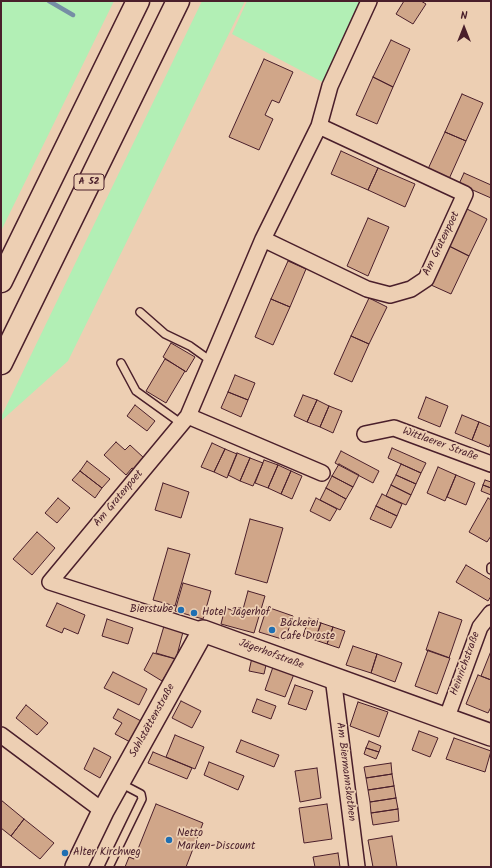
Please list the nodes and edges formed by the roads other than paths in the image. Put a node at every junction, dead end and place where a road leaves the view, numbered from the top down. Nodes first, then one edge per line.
1 (138, 1) edge
2 (178, 1) edge
3 (369, 1) edge
4 (319, 126) junction
5 (263, 239) junction
6 (1, 281) edge
7 (140, 312) dead end
8 (211, 361) junction
9 (1, 363) edge
10 (122, 363) dead end
11 (185, 420) junction
12 (365, 434) dead end
13 (491, 464) edge
14 (322, 473) dead end
15 (491, 566) edge
16 (491, 570) edge
17 (50, 582) joint
18 (491, 613) edge
19 (203, 631) junction
20 (333, 677) junction
21 (447, 717) junction
22 (1, 735) edge
23 (491, 735) edge
24 (120, 783) junction
25 (103, 811) junction
26 (76, 867) edge
27 (109, 867) edge
28 (358, 867) edge

1 - 6 highway
2 - 9 highway, A 52
3 - 4 street, Am Gratenpoet
4 - 5 street, Am Gratenpoet
4 - 5 street, Am Gratenpoet
5 - 8 street, Am Gratenpoet
7 - 8 lane
8 - 11 street, Am Gratenpoet
10 - 11 lane
11 - 14 street
11 - 17 street, Am Gratenpoet
12 - 13 street, Wittlaerer Straße
15 - 16 lane
17 - 19 street, Jägerhofstraße
18 - 21 street, Heinrichstraße
19 - 20 street, Jägerhofstraße
19 - 24 street, Sohlstättenstraße
20 - 21 street, Jägerhofstraße
20 - 28 street, Am Biermannskothen
21 - 23 street, Jägerhofstraße
22 - 25 street
24 - 25 street, Sohlstättenstraße
24 - 27 lane
25 - 26 street, Sohlstättenstraße

